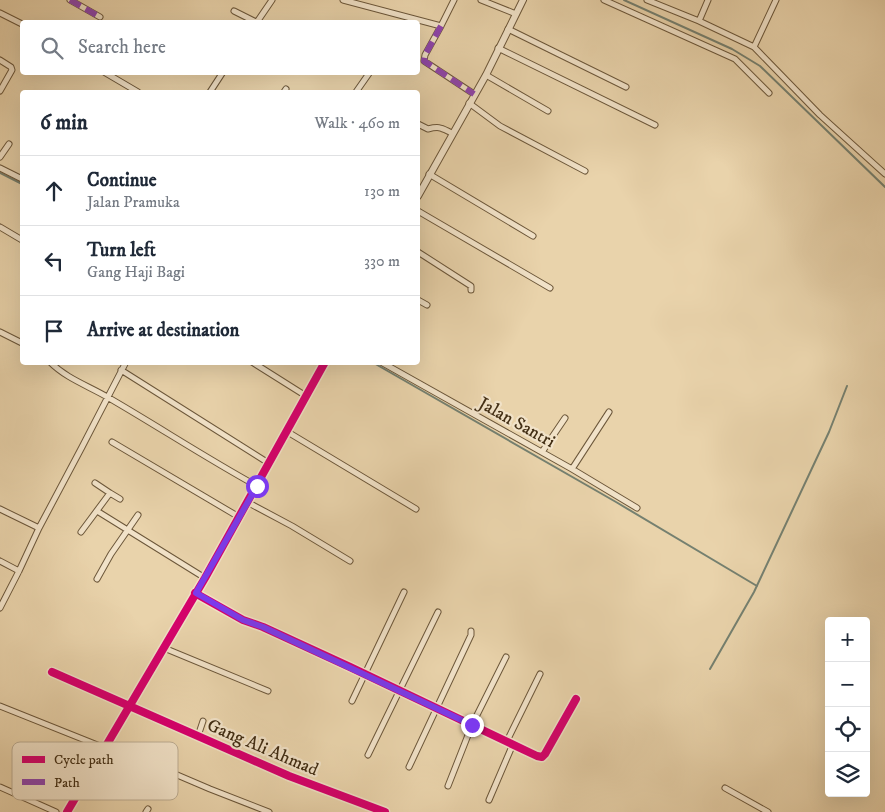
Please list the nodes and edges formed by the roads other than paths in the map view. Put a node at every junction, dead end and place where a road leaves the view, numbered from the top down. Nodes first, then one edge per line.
1 (70, 0) edge
2 (272, 0) edge
3 (343, 0) edge
4 (454, 0) edge
5 (481, 0) edge
6 (523, 0) edge
7 (604, 0) edge
8 (647, 0) edge
9 (708, 0) edge
10 (776, 0) edge
11 (234, 11) dead end
12 (0, 13) edge
13 (516, 14) junction
14 (100, 17) dead end
15 (405, 17) junction
16 (253, 20) edge
17 (258, 20) edge
18 (403, 20) edge
19 (417, 20) edge
20 (420, 21) edge
21 (699, 21) junction
22 (20, 23) edge
23 (441, 26) junction
24 (508, 29) junction
25 (754, 47) junction
26 (498, 48) junction
27 (0, 60) edge
28 (486, 74) junction
29 (108, 75) edge
30 (222, 75) edge
31 (368, 75) edge
32 (626, 87) dead end
33 (135, 90) edge
34 (211, 90) edge
35 (357, 90) edge
36 (0, 91) edge
37 (769, 93) dead end
38 (474, 94) junction
39 (469, 104) junction
40 (548, 111) dead end
41 (420, 125) edge
42 (655, 125) dead end
43 (452, 133) junction
44 (9, 144) dead end
45 (0, 158) edge
46 (0, 168) edge
47 (585, 171) dead end
48 (429, 174) junction
49 (885, 174) edge
50 (20, 179) edge
51 (420, 192) edge
52 (420, 212) edge
53 (0, 227) edge
54 (533, 236) dead end
55 (20, 239) edge
56 (420, 252) edge
57 (550, 288) dead end
58 (471, 290) dead end
59 (420, 301) edge
60 (427, 305) dead end
61 (0, 332) edge
62 (20, 342) edge
63 (54, 365) edge
64 (124, 365) edge
65 (257, 365) edge
66 (323, 365) edge
67 (387, 365) edge
68 (121, 370) junction
69 (306, 396) junction
70 (108, 397) junction
71 (609, 412) dead end
72 (565, 418) dead end
73 (286, 431) junction
74 (112, 442) dead end
75 (542, 452) junction
76 (270, 464) junction
77 (572, 469) junction
78 (95, 483) dead end
79 (257, 486) junction
80 (110, 493) junction
81 (120, 499) dead end
82 (248, 502) junction
83 (637, 508) dead end
84 (0, 509) edge
85 (416, 509) dead end
86 (96, 511) junction
87 (138, 515) dead end
88 (239, 517) junction
89 (38, 528) junction
90 (127, 530) junction
91 (82, 532) dead end
92 (350, 560) dead end
93 (0, 561) edge
94 (19, 571) junction
95 (205, 578) junction
96 (97, 579) dead end
97 (404, 592) dead end
98 (196, 593) junction
99 (0, 608) edge
100 (438, 612) dead end
101 (471, 631) dead end
102 (164, 648) junction
103 (506, 657) dead end
104 (52, 672) dead end
105 (364, 674) junction
106 (540, 674) dead end
107 (268, 690) dead end
108 (399, 690) junction
109 (576, 699) dead end
110 (352, 701) dead end
111 (0, 706) edge
112 (130, 707) junction
113 (436, 708) junction
114 (203, 721) dead end
115 (472, 725) junction
116 (198, 736) junction
117 (93, 742) edge
118 (109, 742) edge
119 (510, 742) junction
120 (368, 755) dead end
121 (409, 767) dead end
122 (178, 776) edge
123 (448, 786) dead end
124 (0, 787) edge
125 (725, 788) dead end
126 (12, 792) edge
127 (29, 800) edge
128 (74, 800) edge
129 (489, 800) dead end
130 (56, 812) edge
131 (67, 812) edge
132 (270, 812) edge
133 (385, 812) edge
134 (768, 812) edge

1 - 14 street
2 - 17 street
3 - 15 street
4 - 23 street
5 - 13 street
6 - 13 street
7 - 37 street
8 - 21 street
9 - 21 street
10 - 25 street
11 - 16 street
12 - 22 street
13 - 24 street
15 - 18 street
15 - 19 street
20 - 23 street
21 - 25 street
23 - 38 street
24 - 26 street
24 - 32 street
25 - 49 street
26 - 28 street
26 - 42 street
27 - 36 street
28 - 38 street
28 - 40 street
29 - 33 street
30 - 34 street
31 - 35 street
38 - 39 street
39 - 43 street
39 - 47 street
41 - 43 street
43 - 48 street
44 - 45 street
46 - 50 street
48 - 51 street
48 - 54 street
52 - 57 street
53 - 55 street
56 - 58 street
59 - 60 street
61 - 62 street
63 - 70 street
64 - 68 street
65 - 69 street
66 - 69 street
67 - 75 street, Jalan Santri
68 - 70 street
68 - 76 street
69 - 73 street
70 - 79 street
70 - 89 street
71 - 77 street
72 - 75 street
73 - 76 street
73 - 85 street
74 - 88 street
75 - 77 street, Jalan Santri
76 - 79 street
77 - 83 street, Jalan Santri
78 - 80 street
79 - 82 street
80 - 81 street
80 - 86 street
82 - 88 street
82 - 92 street
84 - 89 street
86 - 90 street
86 - 91 street
87 - 90 street
88 - 95 street
89 - 94 street
90 - 95 street
90 - 96 street
93 - 94 street
94 - 99 street
95 - 98 street
97 - 105 street
98 - 102 street
98 - 105 street
100 - 108 street
101 - 113 street
102 - 107 street
102 - 112 street
103 - 115 street
104 - 112 street, Gang Ali Ahmad
105 - 108 street
105 - 110 street
106 - 119 street
108 - 113 street
108 - 120 street
109 - 119 street
111 - 117 street
112 - 116 street, Gang Ali Ahmad
112 - 118 street
113 - 115 street
113 - 121 street
114 - 116 street
115 - 119 street
115 - 123 street
116 - 133 street, Gang Ali Ahmad
119 - 129 street
122 - 132 street
124 - 126 street
125 - 134 street
127 - 130 street
128 - 131 street

